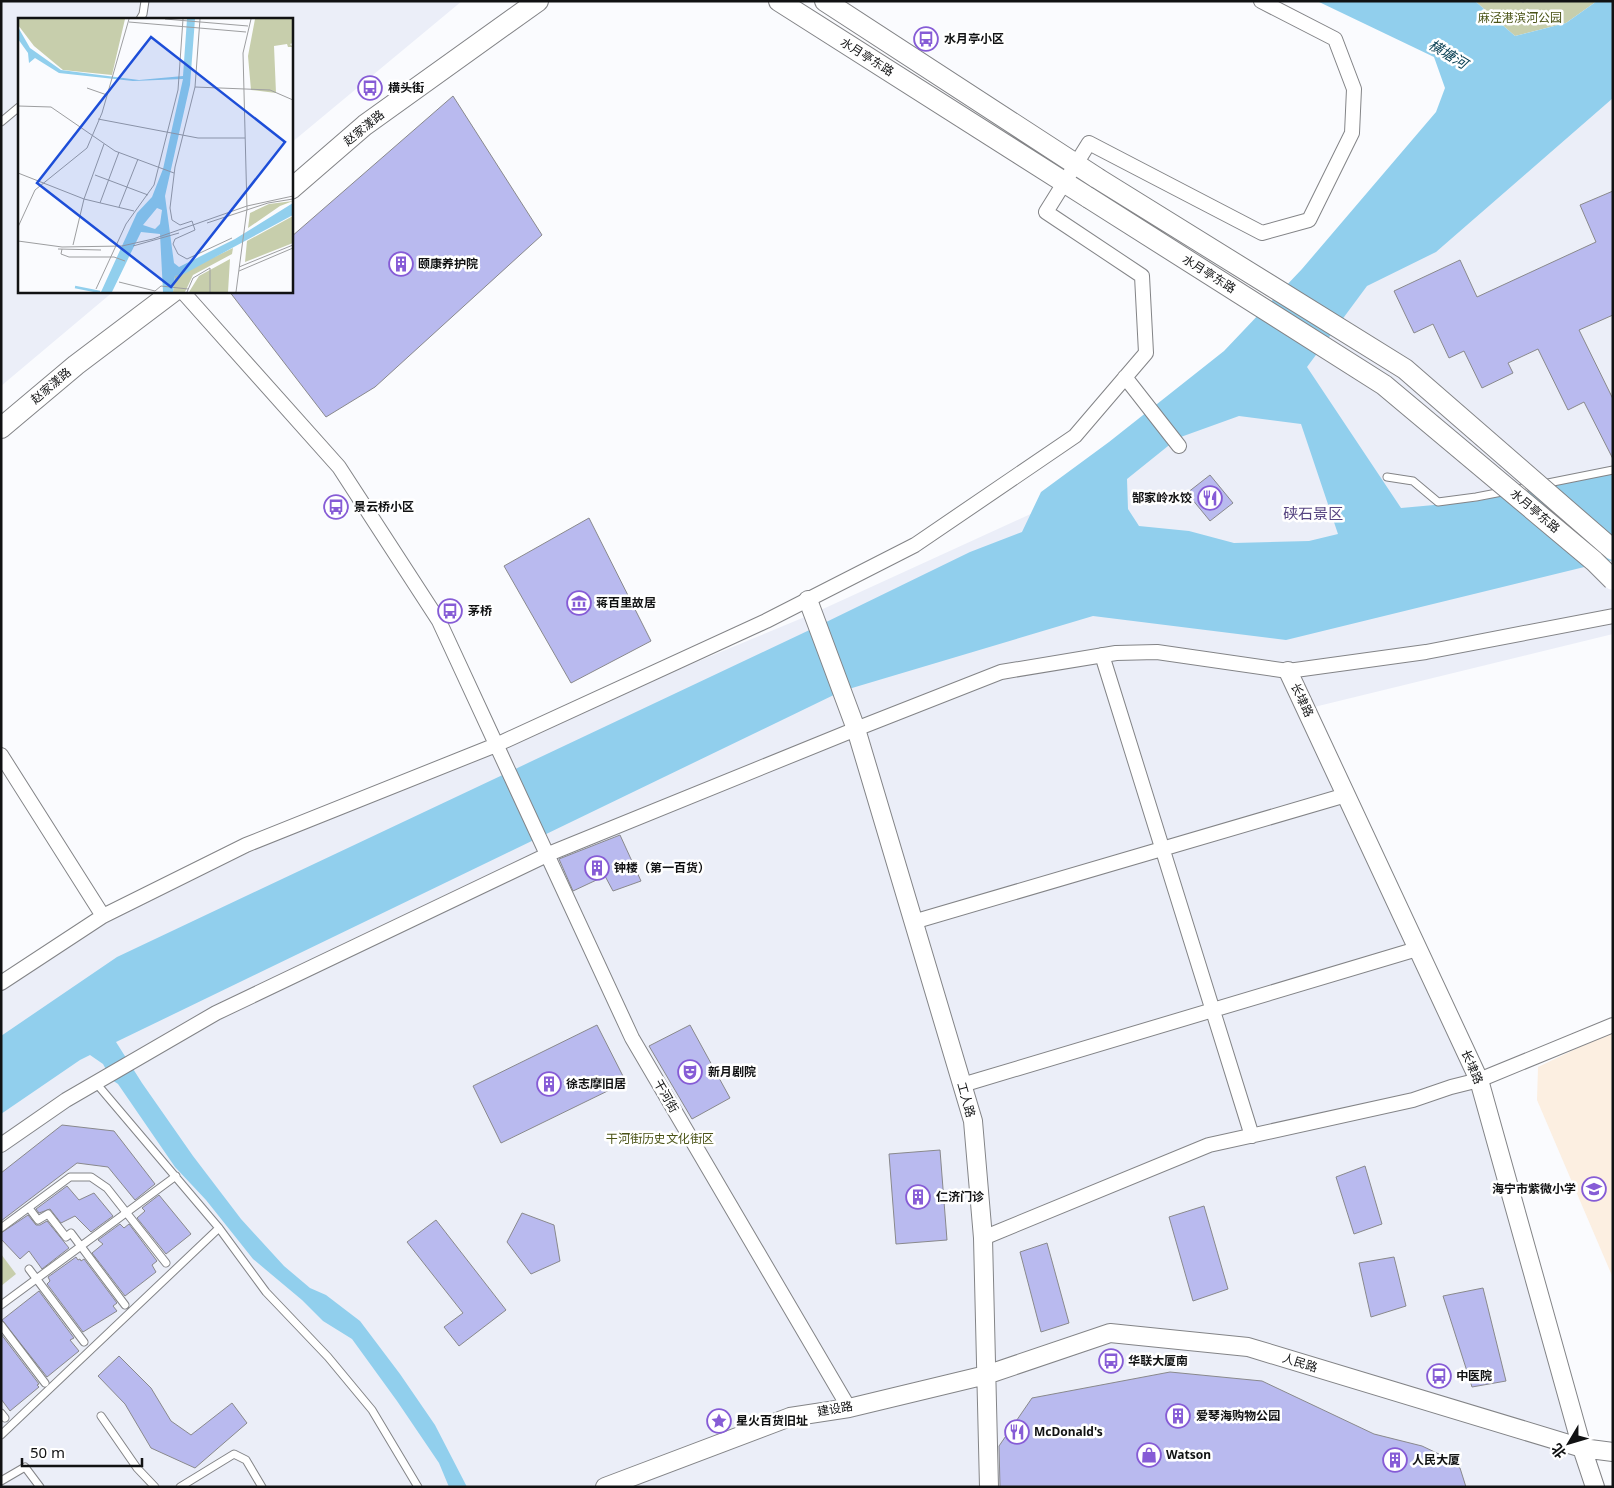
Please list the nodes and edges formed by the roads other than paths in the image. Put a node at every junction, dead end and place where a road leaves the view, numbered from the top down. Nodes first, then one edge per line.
1 (145, 1) edge
2 (538, 1) edge
3 (779, 1) edge
4 (824, 1) edge
5 (1261, 1) edge
6 (141, 18) edge
7 (18, 108) edge
8 (1, 122) edge
9 (1076, 164) junction
10 (1064, 183) junction
11 (292, 188) edge
12 (173, 292) edge
13 (183, 292) edge
14 (1125, 377) junction
15 (1, 428) edge
16 (1179, 446) dead end
17 (1613, 470) edge
18 (1387, 477) dead end
19 (1613, 550) edge
20 (1613, 580) edge
21 (810, 607) junction
22 (1612, 617) edge
23 (1102, 655) junction
24 (1288, 671) junction
25 (854, 724) junction
26 (498, 749) junction
27 (1, 755) edge
28 (1346, 795) junction
29 (1163, 849) junction
30 (547, 854) junction
31 (103, 916) junction
32 (913, 922) junction
33 (1417, 948) junction
34 (1, 983) edge
35 (1213, 1010) junction
36 (1613, 1025) edge
37 (1479, 1080) junction
38 (96, 1083) junction
39 (962, 1085) junction
40 (1252, 1136) junction
41 (1, 1145) edge
42 (176, 1176) junction
43 (29, 1208) junction
44 (126, 1212) junction
45 (1, 1228) edge
46 (219, 1228) junction
47 (983, 1238) junction
48 (80, 1247) junction
49 (166, 1263) dead end
50 (28, 1269) dead end
51 (36, 1279) junction
52 (1, 1305) edge
53 (125, 1305) dead end
54 (1, 1325) edge
55 (84, 1342) dead end
56 (986, 1375) junction
57 (45, 1383) dead end
58 (849, 1408) junction
59 (101, 1416) dead end
60 (1, 1436) edge
61 (1582, 1448) junction
62 (1613, 1452) edge
63 (1, 1481) edge
64 (637, 1481) edge
65 (40, 1487) edge
66 (155, 1487) edge
67 (180, 1487) edge
68 (262, 1487) edge
69 (418, 1487) edge
70 (604, 1487) edge
71 (989, 1487) edge
72 (1595, 1487) edge

1 - 6 lane
2 - 11 main road, 赵家漾路
3 - 10 main road, 水月亭东路
4 - 9 main road, 水月亭东路
5 - 9 street
7 - 8 lane
9 - 10 street
9 - 19 main road, 水月亭东路, bridge
10 - 14 street
10 - 20 main road, 水月亭东路, bridge
12 - 15 main road, 赵家漾路
13 - 26 street, 干河街
14 - 16 street
14 - 21 street
17 - 18 lane
21 - 25 street, 工人路
21 - 26 street
22 - 24 street
23 - 24 street
23 - 25 street
23 - 29 street
24 - 28 street, 长埭路
25 - 30 street
25 - 32 street, 工人路
26 - 30 street, 干河街
26 - 31 street
27 - 31 street
28 - 29 street
28 - 33 street, 长埭路
29 - 32 street
29 - 35 street
30 - 38 street
30 - 58 street, 干河街
31 - 34 street
32 - 39 street, 工人路
33 - 35 street
33 - 37 street, 长埭路
35 - 39 street
35 - 40 street
36 - 37 street
37 - 40 street
37 - 61 street, 长埭路
38 - 41 street
38 - 42 lane
39 - 47 street, 工人路
40 - 47 street
42 - 44 lane
42 - 46 lane
43 - 44 lane
43 - 45 lane
43 - 48 lane
44 - 48 lane
44 - 49 lane
46 - 60 lane
46 - 69 lane
47 - 56 street, 工人路
48 - 51 lane
48 - 53 lane
50 - 51 lane
51 - 52 lane
51 - 55 lane
54 - 57 lane
56 - 58 street, 建设路
56 - 61 street, 人民路
56 - 71 street, 工人路
58 - 64 street, 建设路
59 - 66 lane
61 - 62 street, 人民路
61 - 72 street, 长埭路
63 - 65 lane
64 - 70 street, 建设路
67 - 68 lane

